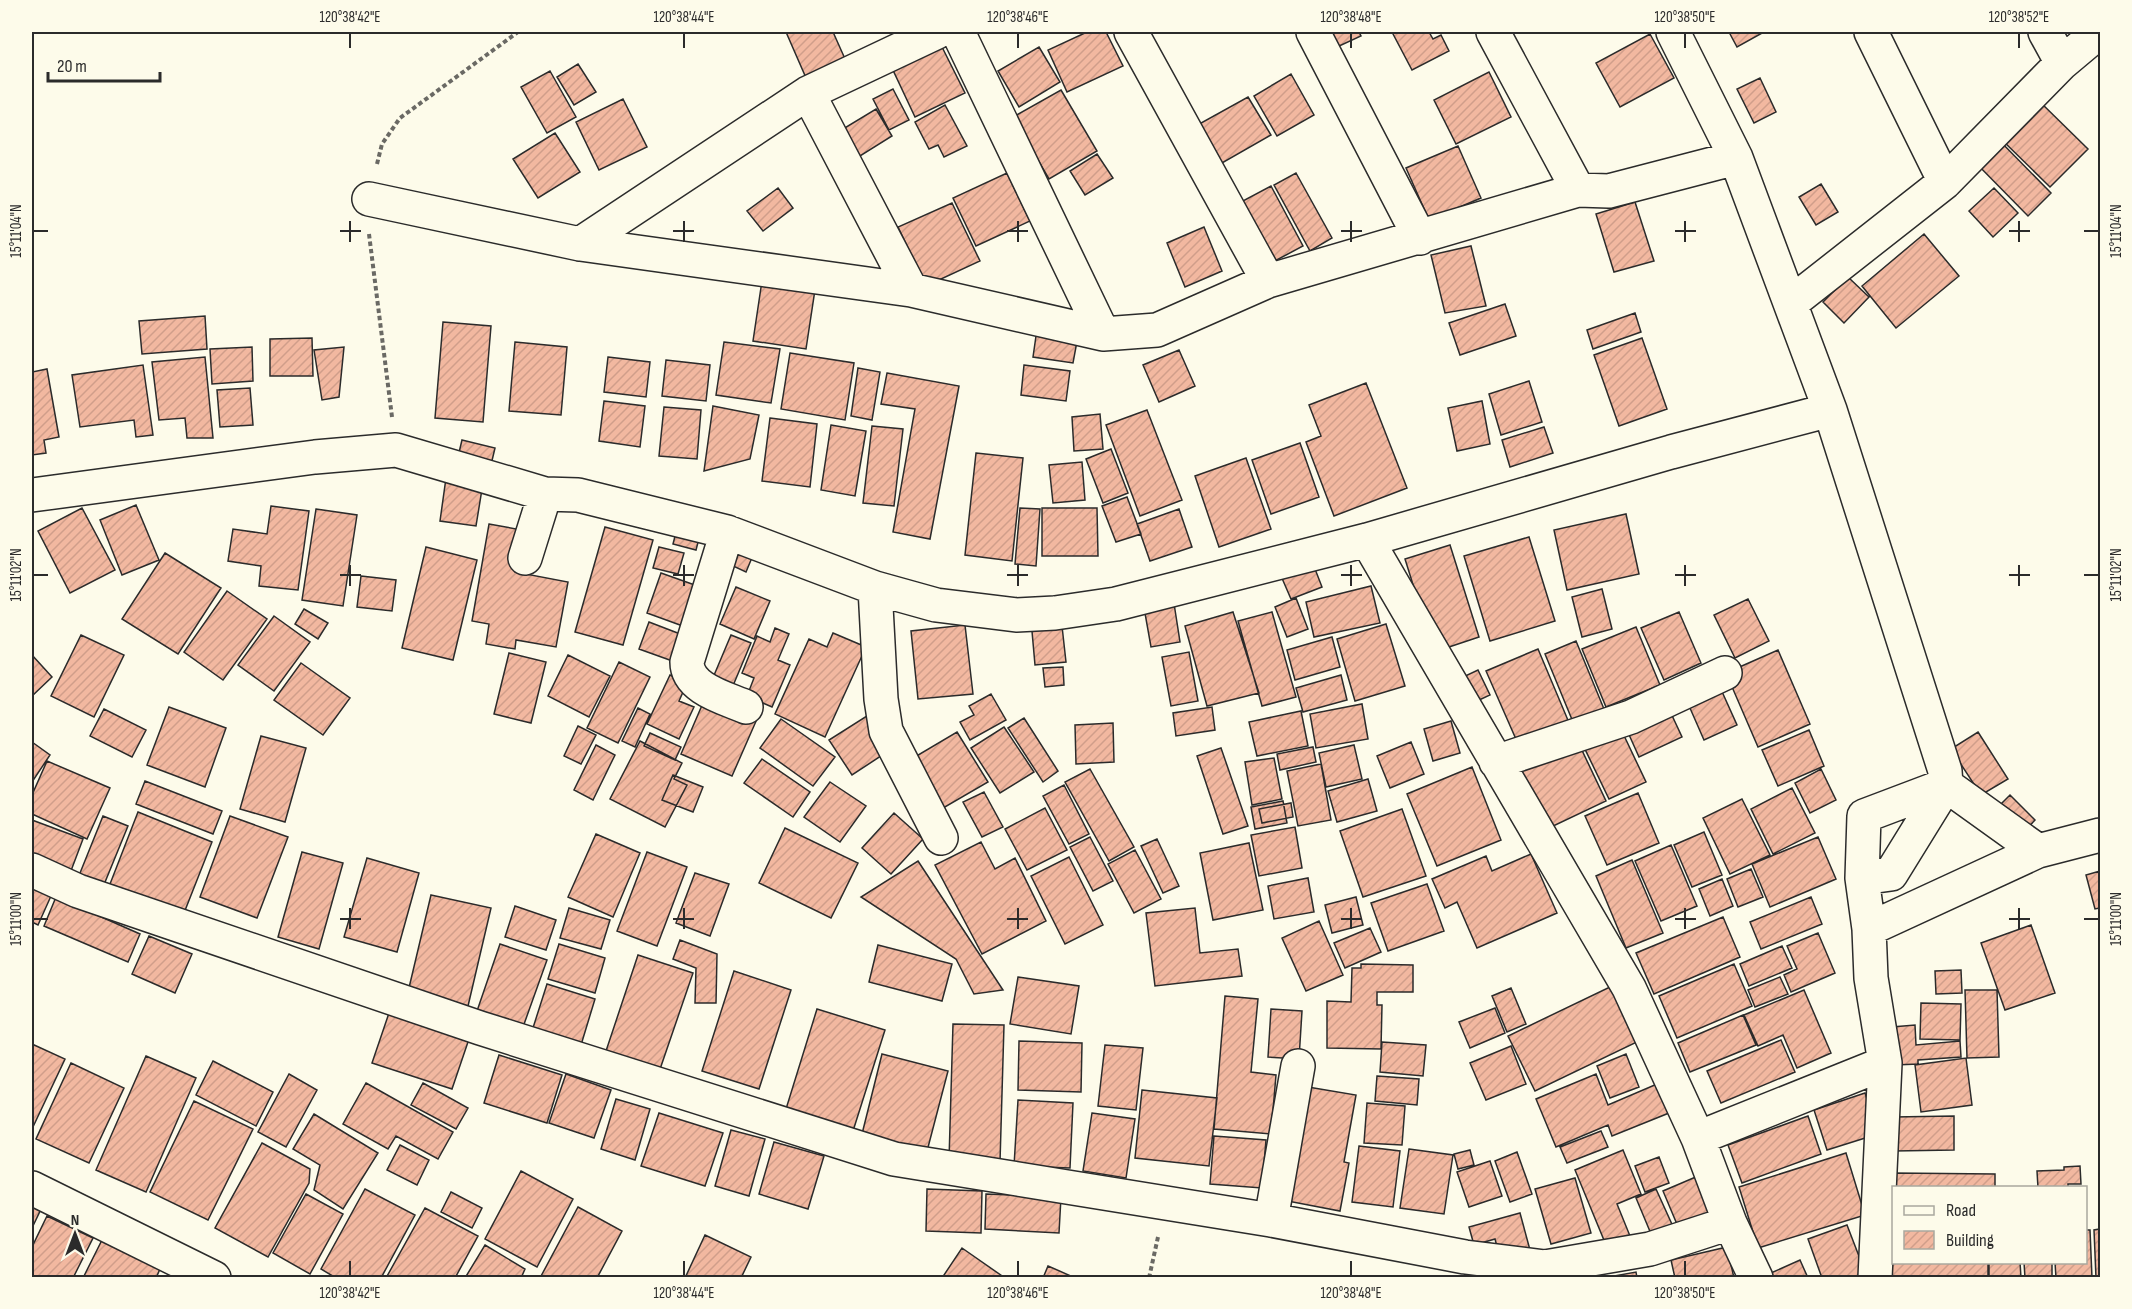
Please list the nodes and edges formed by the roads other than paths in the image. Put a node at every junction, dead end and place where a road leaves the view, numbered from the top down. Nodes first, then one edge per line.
1 (937, 32) edge
2 (958, 32) edge
3 (1131, 32) edge
4 (1313, 32) edge
5 (1493, 32) edge
6 (1673, 32) edge
7 (1871, 32) edge
8 (2045, 32) edge
9 (2098, 32) edge
10 (2062, 63) junction
11 (808, 93) junction
12 (1736, 158) junction
13 (1945, 182) junction
14 (1578, 190) junction
15 (369, 200) road end
16 (1419, 238) junction
17 (580, 244) junction
18 (1268, 281) junction
19 (911, 290) junction
20 (1791, 303) junction
21 (1103, 334) junction
22 (1830, 410) junction
23 (545, 494) junction
24 (32, 495) edge
25 (727, 532) junction
26 (1367, 540) junction
27 (525, 558) dead end
28 (875, 588) junction
29 (1725, 673) dead end
30 (746, 707) dead end
31 (1496, 762) junction
32 (1946, 785) junction
33 (2100, 835) edge
34 (941, 838) dead end
35 (2038, 851) junction
36 (32, 870) edge
37 (1862, 878) junction
38 (1869, 929) junction
39 (1885, 1062) junction
40 (1298, 1066) dead end
41 (1698, 1138) junction
42 (32, 1188) edge
43 (1270, 1220) junction
44 (1730, 1223) junction
45 (214, 1278) edge
46 (1756, 1278) edge
47 (1875, 1278) edge

1 - 11 street
2 - 21 street
3 - 18 street
4 - 16 street
5 - 14 street
6 - 12 street
7 - 13 street
8 - 10 street
9 - 10 street
10 - 13 street
11 - 17 street
11 - 19 street
12 - 14 street
12 - 20 street
13 - 20 street
14 - 16 street
15 - 17 street
16 - 18 street
17 - 19 street
18 - 21 street
19 - 21 street
20 - 22 street
22 - 26 street
22 - 32 street
23 - 24 street
23 - 25 street
23 - 27 street
25 - 28 street
25 - 30 street
26 - 28 street
26 - 31 street
28 - 34 street
29 - 31 street
31 - 41 street
32 - 35 street
32 - 37 street
32 - 37 street
33 - 35 street
35 - 38 street
36 - 43 street
37 - 38 street
38 - 39 street
39 - 41 street
39 - 47 street
40 - 43 street
41 - 44 street
42 - 45 street
43 - 44 street
44 - 46 street

